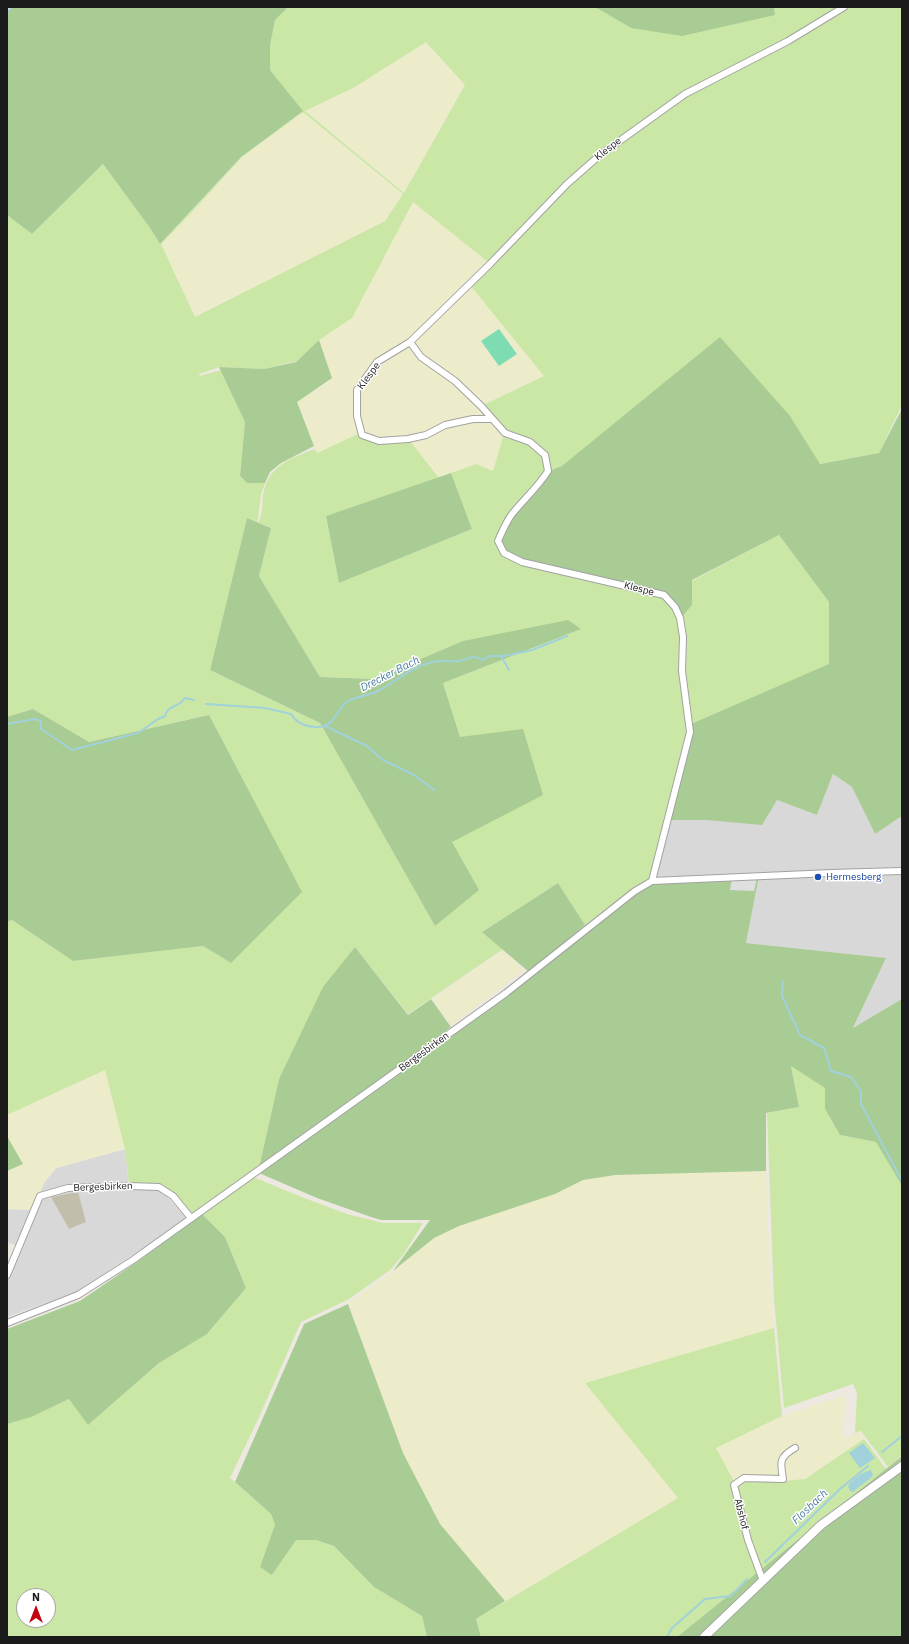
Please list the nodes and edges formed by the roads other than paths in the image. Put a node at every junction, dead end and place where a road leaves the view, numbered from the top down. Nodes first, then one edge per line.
1 (844, 7) edge
2 (410, 342) junction
3 (491, 419) junction
4 (902, 871) edge
5 (652, 881) junction
6 (191, 1218) junction
7 (7, 1275) edge
8 (7, 1323) edge
9 (795, 1448) dead end
10 (902, 1466) edge
11 (762, 1581) junction
12 (704, 1637) edge

1 - 2 street, Klespe
2 - 3 street, Klespe
2 - 3 street, Klespe
3 - 5 street, Klespe
4 - 5 street
5 - 6 street, Bergesbirken
6 - 7 street, Bergesbirken
6 - 8 street, Bergesbirken
9 - 11 street, Abshof
10 - 11 street
11 - 12 street

